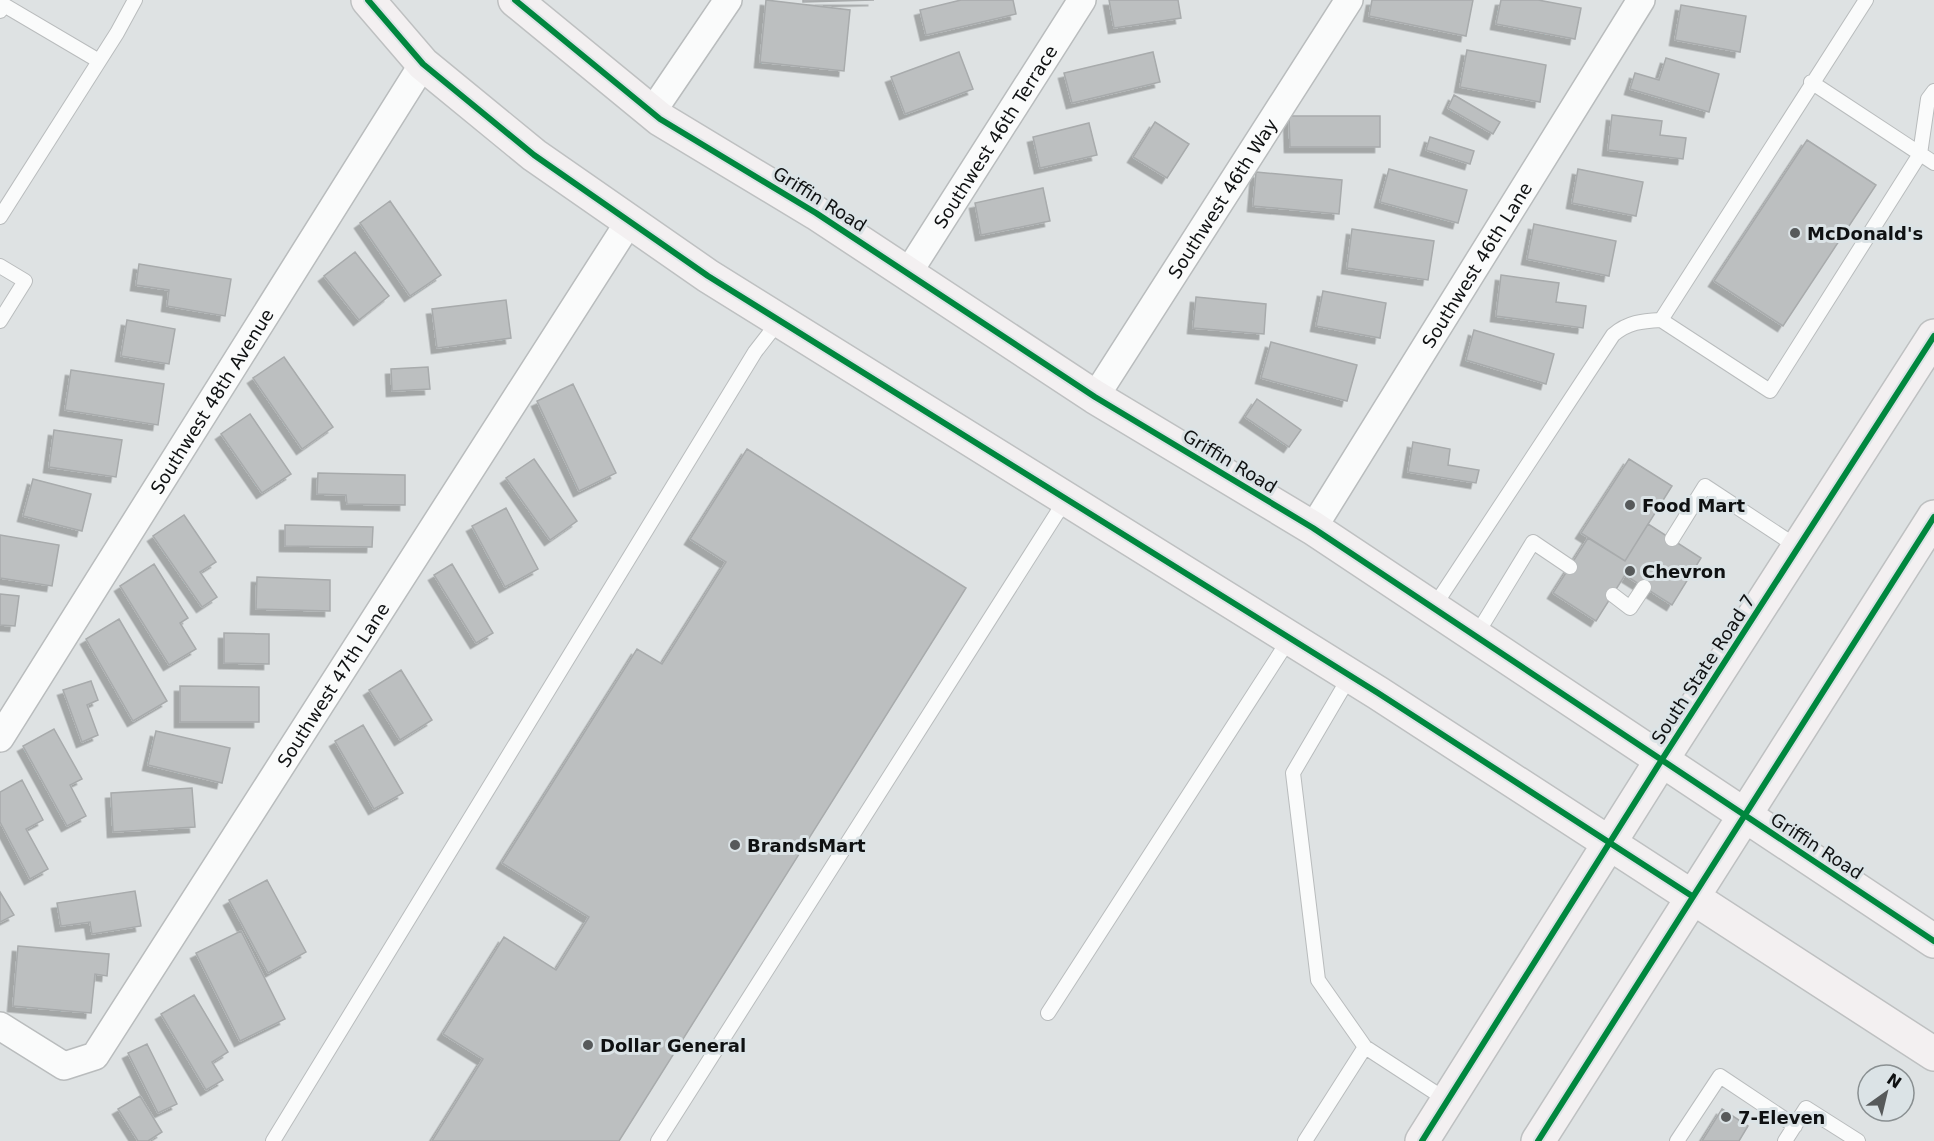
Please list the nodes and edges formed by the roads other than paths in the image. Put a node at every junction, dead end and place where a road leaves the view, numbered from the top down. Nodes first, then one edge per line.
1 (135, 0) edge
2 (368, 0) edge
3 (515, 0) edge
4 (728, 0) edge
5 (1082, 0) edge
6 (1349, 0) edge
7 (1641, 0) edge
8 (1866, 0) edge
9 (0, 11) edge
10 (99, 61) junction
11 (423, 64) junction
12 (1811, 82) junction
13 (1934, 91) edge
14 (652, 112) junction
15 (1920, 154) junction
16 (1934, 163) edge
17 (0, 217) edge
18 (629, 222) junction
19 (0, 266) edge
20 (908, 273) junction
21 (1661, 320) junction
22 (0, 321) edge
23 (779, 321) junction
24 (1934, 336) edge
25 (1095, 397) junction
26 (1066, 499) junction
27 (1934, 517) edge
28 (1312, 528) junction
29 (1672, 539) dead end
30 (1798, 548) junction
31 (1570, 567) dead end
32 (1644, 587) dead end
33 (1613, 595) dead end
34 (1432, 609) junction
35 (1474, 637) junction
36 (1290, 638) junction
37 (1350, 675) junction
38 (0, 738) edge
39 (1661, 761) junction
40 (1742, 815) junction
41 (1611, 843) junction
42 (1692, 896) junction
43 (1934, 941) edge
44 (1048, 1013) dead end
45 (0, 1026) edge
46 (1365, 1047) junction
47 (1934, 1054) edge
48 (1448, 1101) junction
49 (1795, 1125) junction
50 (1680, 1140) edge
51 (273, 1141) edge
52 (658, 1141) edge
53 (1305, 1141) edge
54 (1422, 1141) edge
55 (1538, 1141) edge
56 (1785, 1141) edge
57 (1858, 1141) edge

1 - 10 lane
2 - 11 main road
3 - 14 main road, Griffin Road
4 - 14 street
5 - 20 street, Southwest 46th Terrace
6 - 25 street, Southwest 46th Way
7 - 28 street, Southwest 46th Lane
8 - 12 lane
9 - 10 lane
10 - 17 lane
11 - 18 main road
11 - 38 street, Southwest 48th Avenue
12 - 15 lane
12 - 21 lane
13 - 15 lane
14 - 20 main road, Griffin Road
15 - 16 lane
15 - 21 lane
18 - 23 main road
18 - 45 street, Southwest 47th Lane
19 - 22 lane
20 - 25 main road, Griffin Road
21 - 34 lane
23 - 26 main road
23 - 51 lane
24 - 30 main road, South State Road 7
25 - 28 main road, Griffin Road
26 - 36 main road
26 - 52 lane
27 - 40 main road
28 - 34 main road, Griffin Road
29 - 30 lane
30 - 39 main road, South State Road 7
31 - 35 lane
32 - 33 lane
34 - 35 main road, Griffin Road
35 - 39 main road, Griffin Road
36 - 37 main road
36 - 44 lane
37 - 41 main road
37 - 46 lane
39 - 40 main road, Griffin Road
39 - 41 main road, South State Road 7
40 - 42 main road
40 - 43 main road, Griffin Road
41 - 42 main road
41 - 48 main road, South State Road 7
42 - 47 main road
42 - 55 main road
46 - 48 lane
46 - 53 lane
48 - 54 main road, South State Road 7
49 - 50 lane
49 - 56 lane
49 - 57 lane

